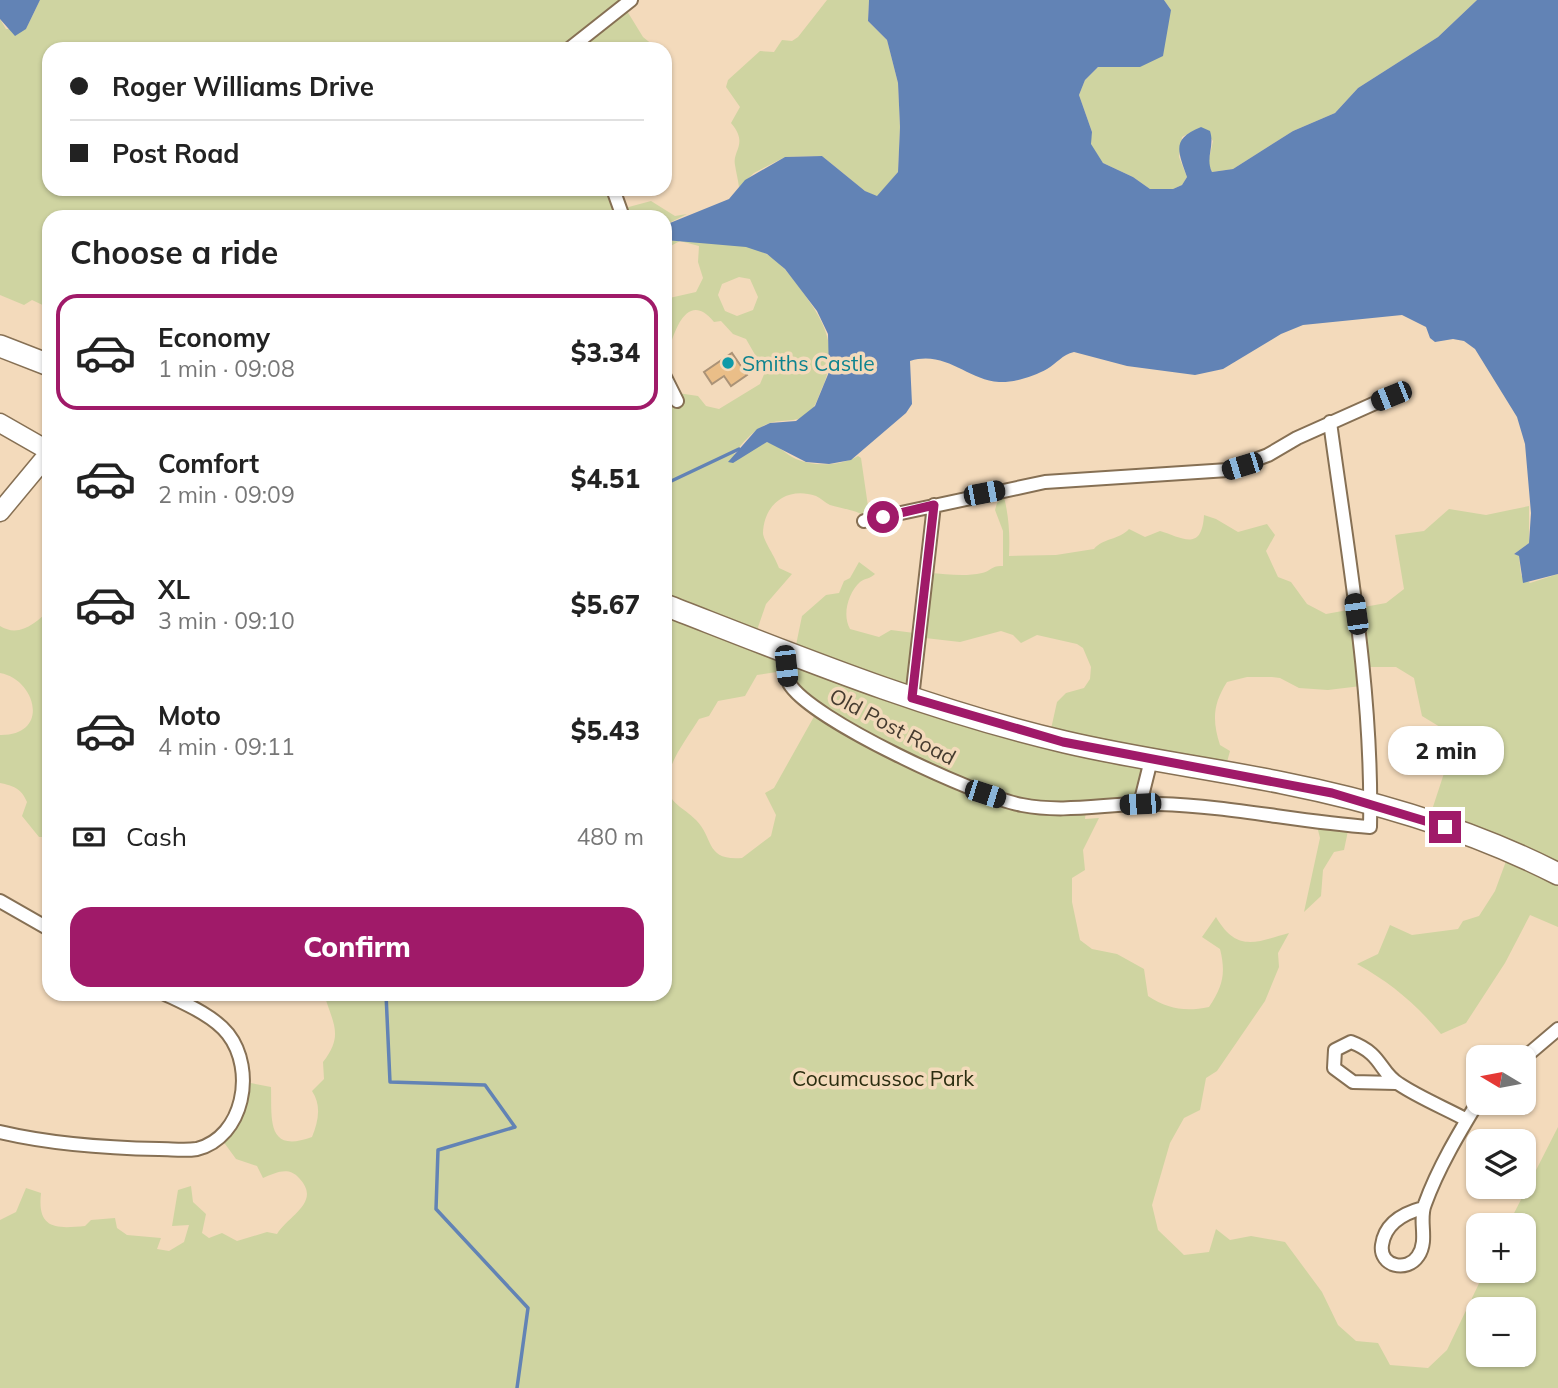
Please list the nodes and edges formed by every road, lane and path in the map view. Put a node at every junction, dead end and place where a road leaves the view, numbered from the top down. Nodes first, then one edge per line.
1 (631, 0) edge
2 (578, 42) edge
3 (0, 346) edge
4 (42, 362) edge
5 (672, 391) edge
6 (1391, 396) dead end
7 (677, 401) dead end
8 (1330, 422) junction
9 (0, 423) edge
10 (42, 448) edge
11 (42, 461) edge
12 (934, 505) junction
13 (0, 512) edge
14 (864, 521) dead end
15 (672, 608) edge
16 (784, 652) junction
17 (912, 698) junction
18 (1151, 760) junction
19 (1370, 803) junction
20 (1140, 804) junction
21 (1558, 874) edge
22 (0, 901) edge
23 (42, 925) edge
24 (177, 1001) edge
25 (1558, 1029) edge
26 (1536, 1048) edge
27 (1396, 1083) junction
28 (1470, 1115) edge
29 (1467, 1120) junction
30 (0, 1132) edge
31 (1423, 1208) junction

1 - 2 street
3 - 4 main road
5 - 7 street
6 - 8 street
8 - 12 street
8 - 19 street
9 - 10 street
11 - 13 street
12 - 14 street
12 - 17 street
15 - 16 main road
16 - 17 main road
16 - 20 street, Old Post Road
17 - 18 main road
18 - 19 main road
18 - 20 street
19 - 20 street, Old Post Road
19 - 21 main road
22 - 23 street
24 - 30 street
25 - 26 street
27 - 27 street
27 - 29 street
28 - 29 street
29 - 31 street
31 - 31 street

